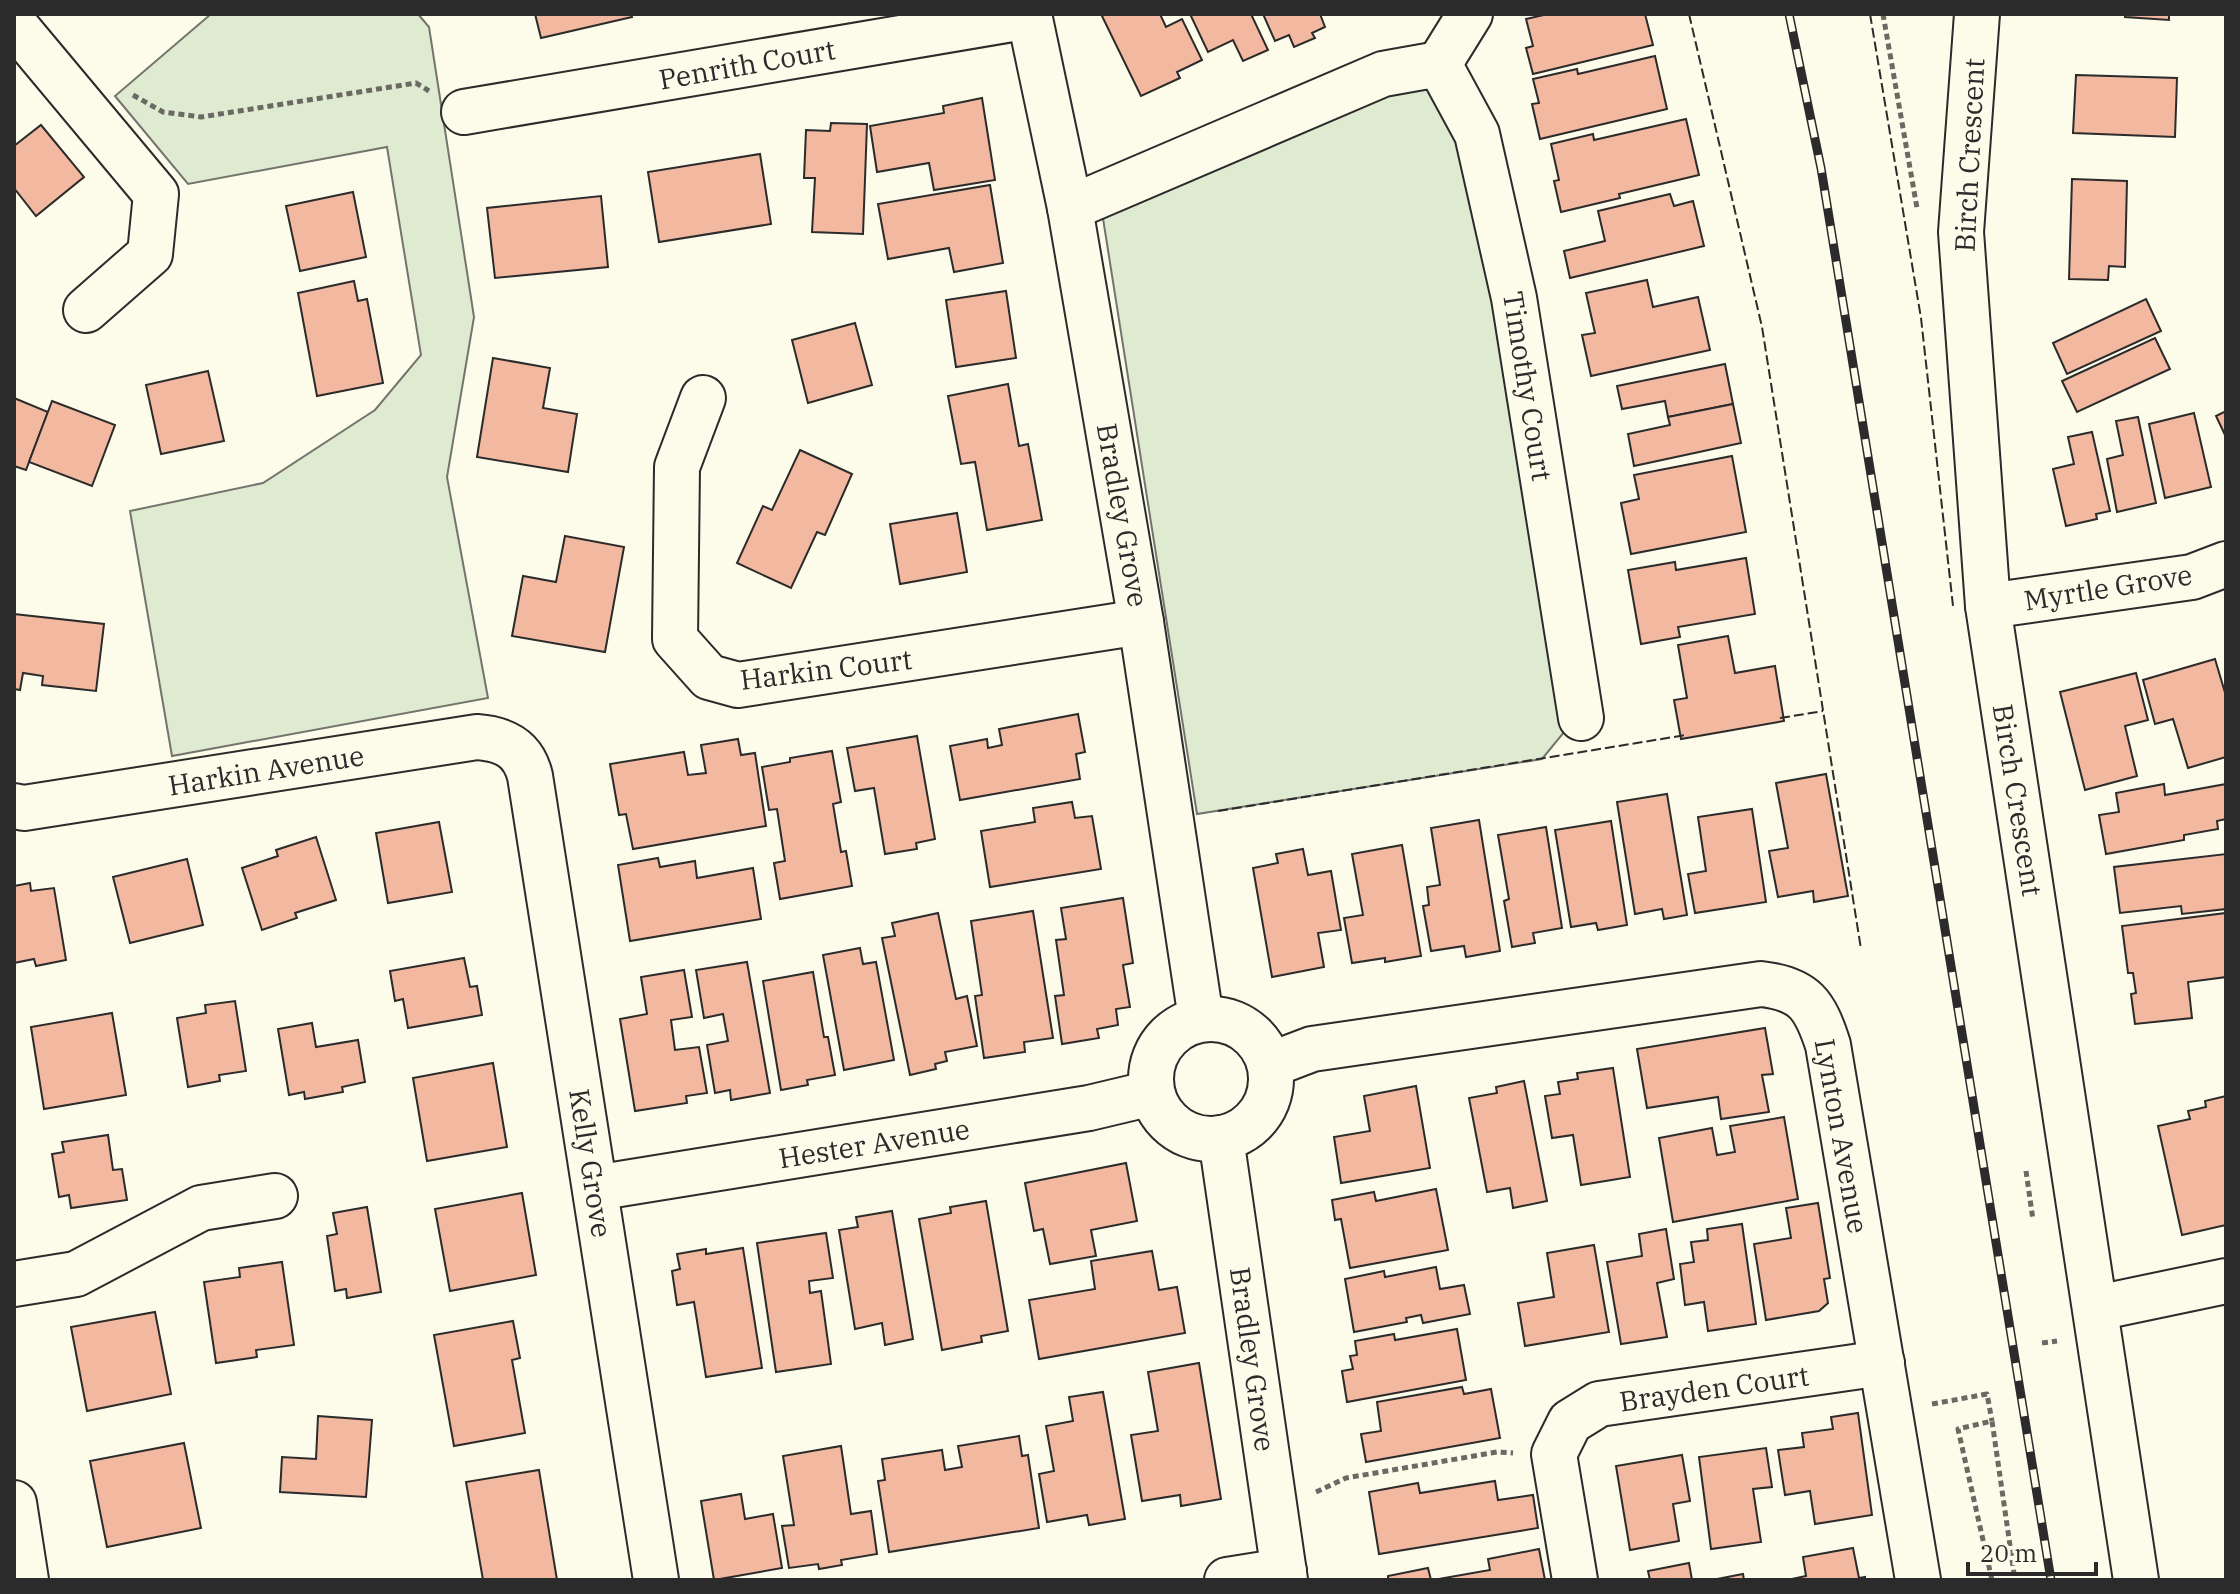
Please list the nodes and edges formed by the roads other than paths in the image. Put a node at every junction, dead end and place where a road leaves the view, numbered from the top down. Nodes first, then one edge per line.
1 (1470, 14) edge
2 (1977, 14) edge
3 (1029, 15) edge
4 (14, 24) edge
5 (1439, 64) junction
6 (464, 112) road end
7 (1070, 208) junction
8 (86, 310) dead end
9 (703, 398) dead end
10 (2226, 564) edge
11 (1988, 606) junction
12 (1141, 622) junction
13 (1581, 718) dead end
14 (517, 749) joint
15 (14, 806) edge
16 (1201, 1019) junction
17 (1270, 1065) junction
18 (1152, 1093) junction
19 (1221, 1138) junction
20 (595, 1188) junction
21 (275, 1196) dead end
22 (2226, 1281) edge
23 (14, 1284) edge
24 (2097, 1308) junction
25 (1882, 1363) junction
26 (14, 1503) edge
27 (1284, 1576) edge
28 (26, 1580) edge
29 (656, 1580) edge
30 (1227, 1580) edge
31 (1575, 1580) edge
32 (1918, 1580) edge
33 (2136, 1580) edge

1 - 5 street
2 - 11 street, Birch Crescent
3 - 6 street, Penrith Court
3 - 7 street, Bradley Grove
4 - 8 street
5 - 7 street
5 - 13 street, Timothy Court
7 - 12 street, Bradley Grove
9 - 12 street, Harkin Court
10 - 11 street, Myrtle Grove
11 - 24 street, Birch Crescent
12 - 16 street, Bradley Grove
14 - 15 street, Harkin Avenue
14 - 20 street, Kelly Grove
16 - 17 street
16 - 18 street
17 - 19 street
17 - 25 street, Lynton Avenue
18 - 19 street
18 - 20 street, Hester Avenue
19 - 27 street, Bradley Grove
20 - 29 street, Kelly Grove
21 - 23 street
22 - 24 street
24 - 33 street, Birch Crescent
25 - 31 street, Brayden Court
25 - 32 street, Lynton Avenue
26 - 28 street
27 - 30 street

